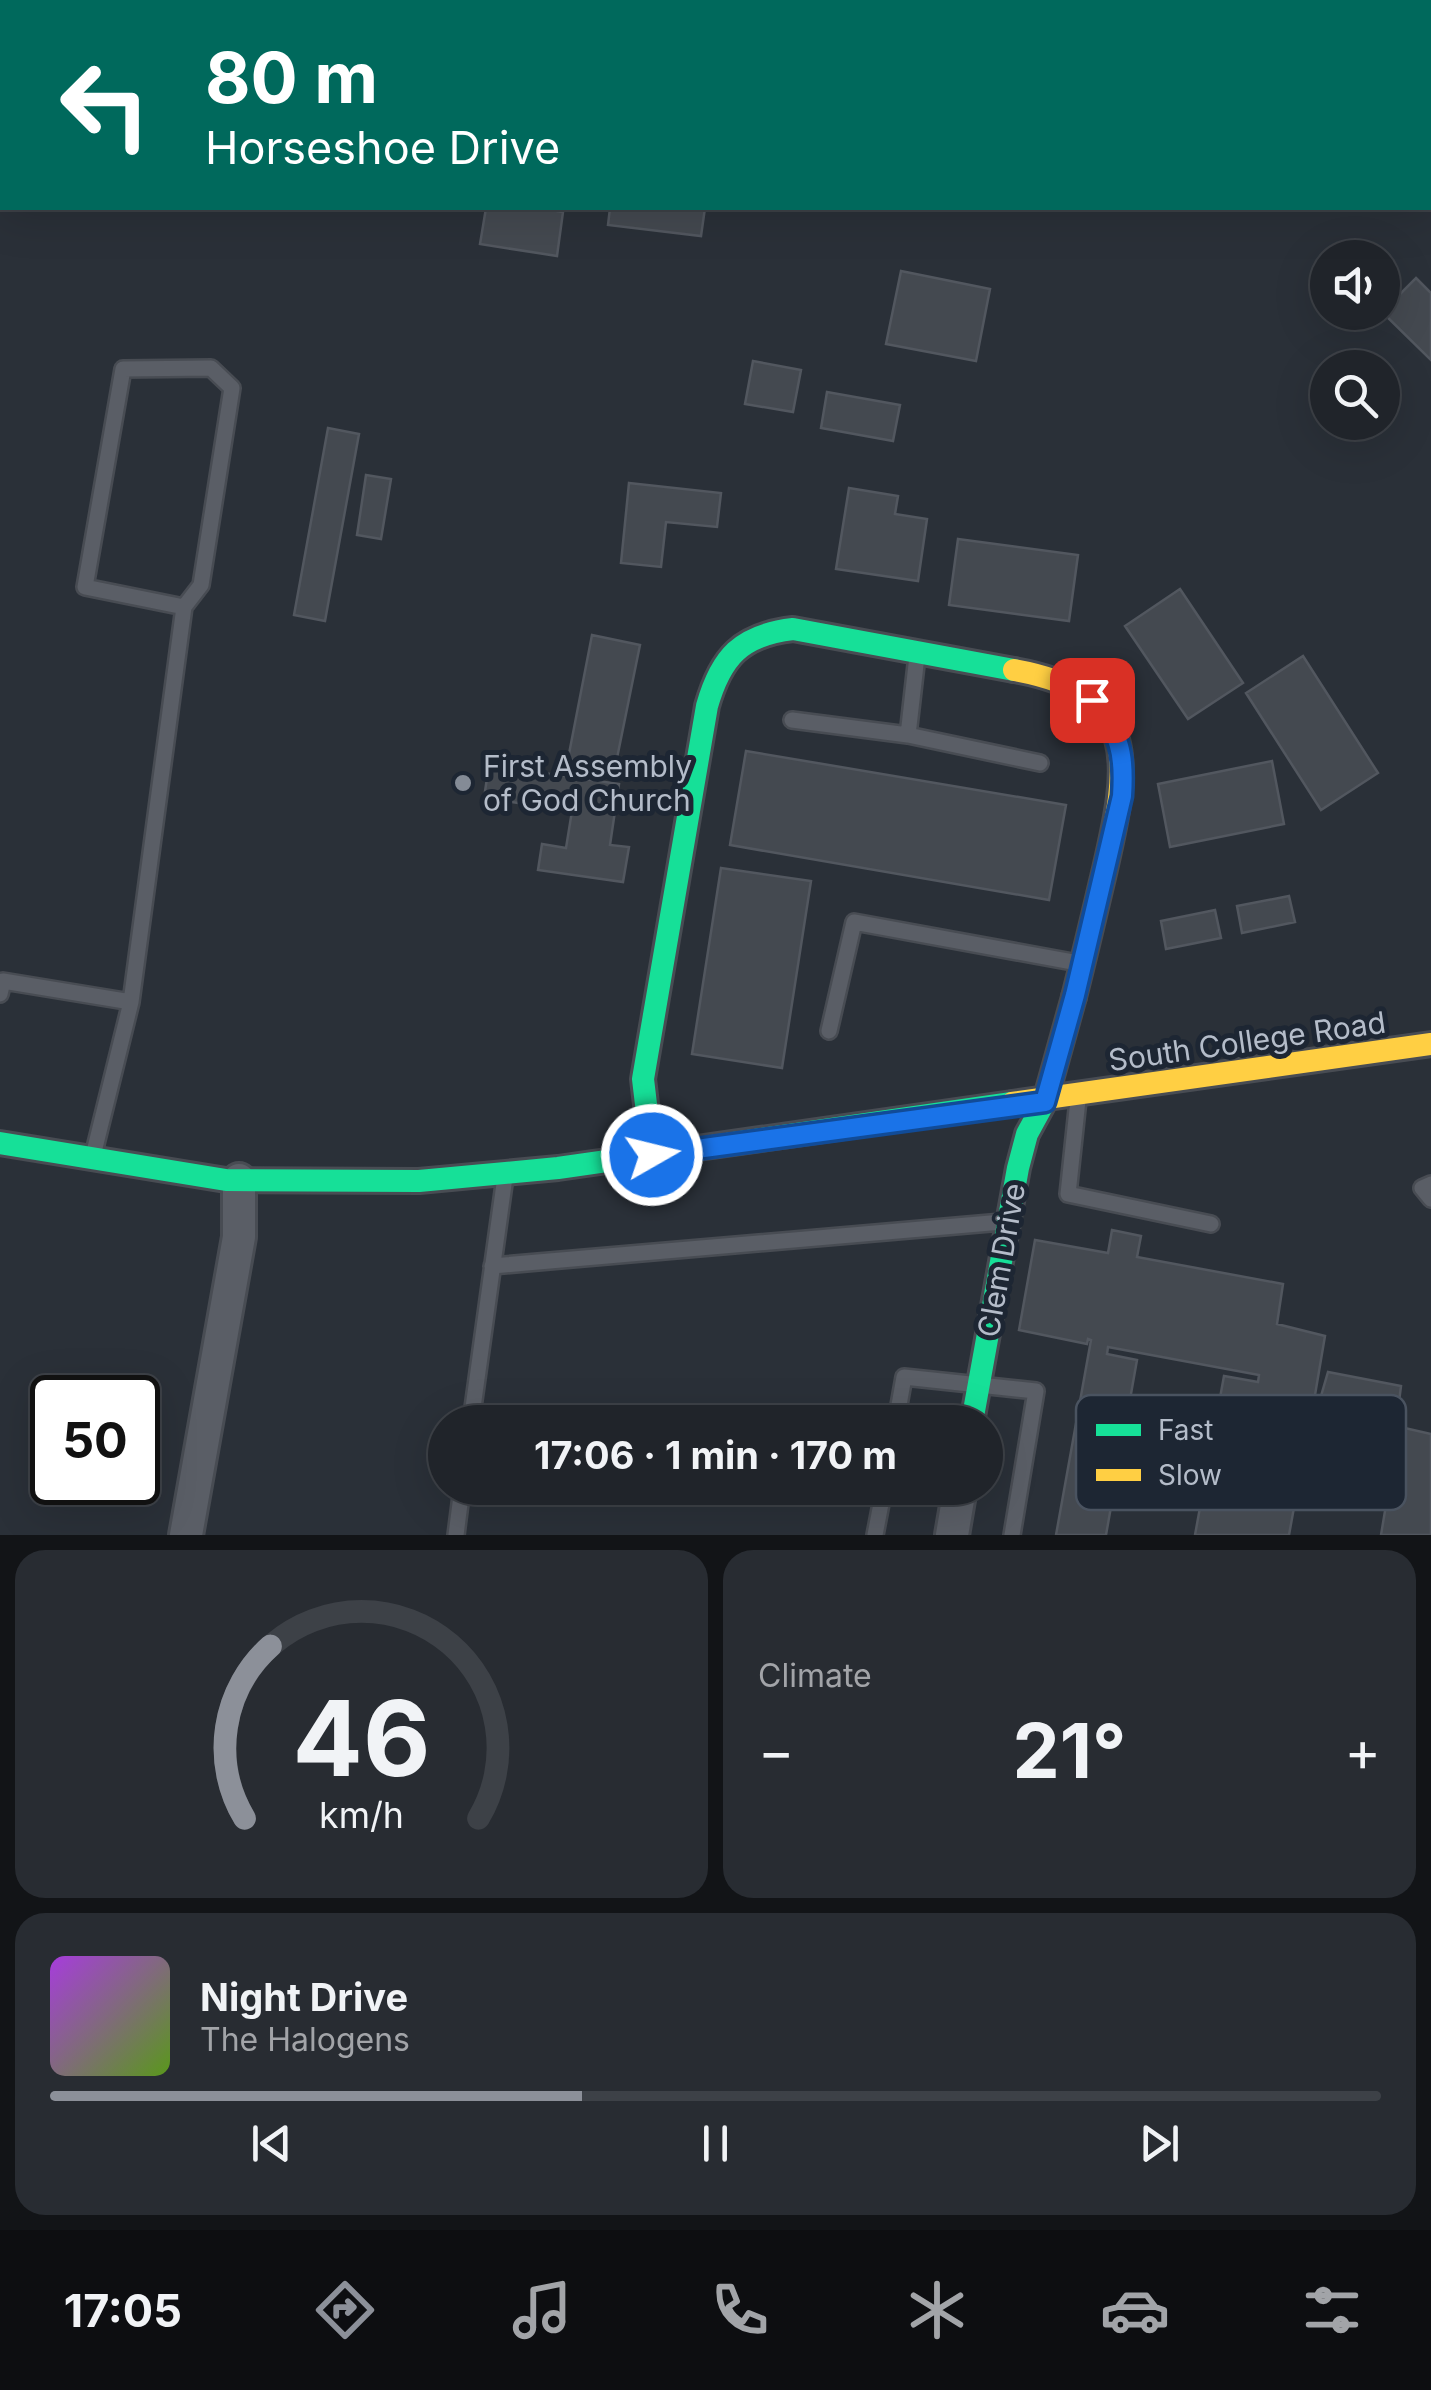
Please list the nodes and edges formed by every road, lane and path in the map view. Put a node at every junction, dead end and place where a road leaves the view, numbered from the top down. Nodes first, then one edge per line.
1 (184, 607) junction
2 (917, 652) junction
3 (792, 720) dead end
4 (908, 735) junction
5 (1040, 762) dead end
6 (1082, 964) junction
7 (0, 994) edge
8 (131, 1002) junction
9 (828, 1030) dead end
10 (1431, 1044) edge
11 (1078, 1096) junction
12 (1045, 1102) junction
13 (0, 1143) edge
14 (652, 1155) junction
15 (92, 1160) junction
16 (505, 1173) junction
17 (239, 1180) junction
18 (1431, 1184) edge
19 (1431, 1199) edge
20 (1008, 1221) junction
21 (1211, 1224) dead end
22 (492, 1266) junction
23 (979, 1384) junction
24 (473, 1405) edge
25 (899, 1405) edge
26 (975, 1405) edge
27 (460, 1505) edge
28 (881, 1505) edge
29 (957, 1505) edge
30 (186, 1535) edge
31 (456, 1535) edge
32 (875, 1535) edge
33 (952, 1535) edge
34 (1012, 1535) edge

1 - 1 lane
1 - 8 lane
2 - 4 lane
2 - 6 street, Clem Drive
2 - 14 street, Clem Drive
3 - 4 lane
4 - 5 lane
6 - 9 lane
6 - 12 street, Clem Drive
7 - 8 lane
8 - 15 lane
10 - 11 street, South College Road
11 - 12 street, South College Road
11 - 21 lane
12 - 14 street, South College Road
12 - 20 street, Clem Drive
13 - 15 street, South College Road
14 - 16 street, South College Road
15 - 17 street, South College Road
16 - 17 street, South College Road
16 - 22 lane
17 - 30 street
18 - 19 lane
20 - 22 lane
20 - 23 street, Clem Drive
22 - 24 lane
23 - 25 lane
23 - 26 street, Clem Drive
23 - 34 lane
27 - 31 lane
28 - 32 lane
29 - 33 street

